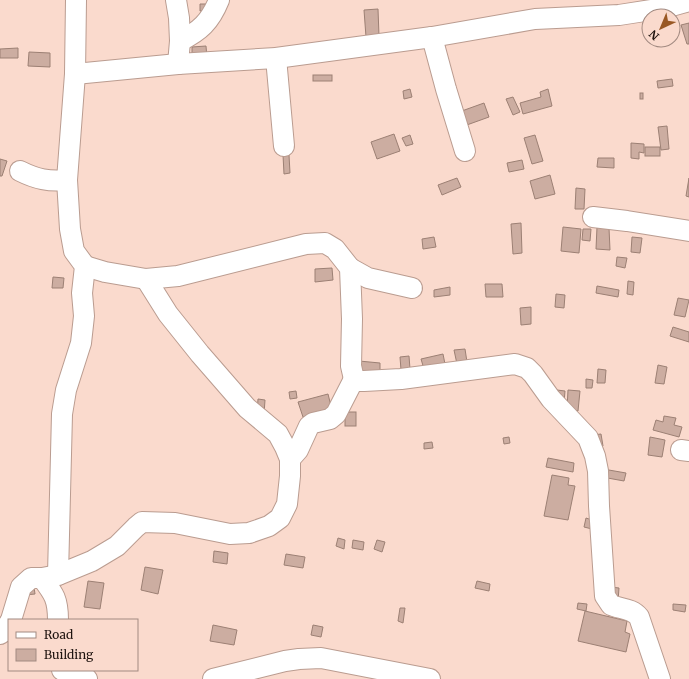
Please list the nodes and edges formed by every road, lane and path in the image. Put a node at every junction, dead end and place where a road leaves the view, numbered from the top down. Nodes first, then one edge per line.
1 (76, 0) edge
2 (176, 0) edge
3 (219, 0) edge
4 (689, 1) edge
5 (432, 37) junction
6 (180, 42) junction
7 (276, 58) junction
8 (178, 64) junction
9 (75, 74) junction
10 (284, 146) dead end
11 (466, 151) dead end
12 (20, 171) dead end
13 (67, 180) junction
14 (593, 217) dead end
15 (689, 231) edge
16 (85, 266) junction
17 (350, 268) junction
18 (146, 279) junction
19 (412, 288) dead end
20 (354, 379) junction
21 (290, 458) junction
22 (50, 576) junction
23 (11, 619) edge
24 (58, 619) edge
25 (8, 625) edge
26 (0, 634) edge
27 (65, 671) edge
28 (87, 679) edge
29 (213, 679) edge
30 (430, 679) edge
31 (660, 679) edge

1 - 9 street
2 - 6 street
3 - 6 street
4 - 5 street
5 - 7 street
5 - 11 street
6 - 8 street
7 - 8 street
7 - 10 street
8 - 9 street
9 - 13 street
12 - 13 street
13 - 16 street
14 - 15 street
16 - 18 street
16 - 22 street
17 - 18 street
17 - 19 street
17 - 20 street
18 - 21 street
20 - 21 street
20 - 31 street
21 - 22 street
22 - 23 street
22 - 24 street
25 - 26 street
27 - 28 street
29 - 30 street

